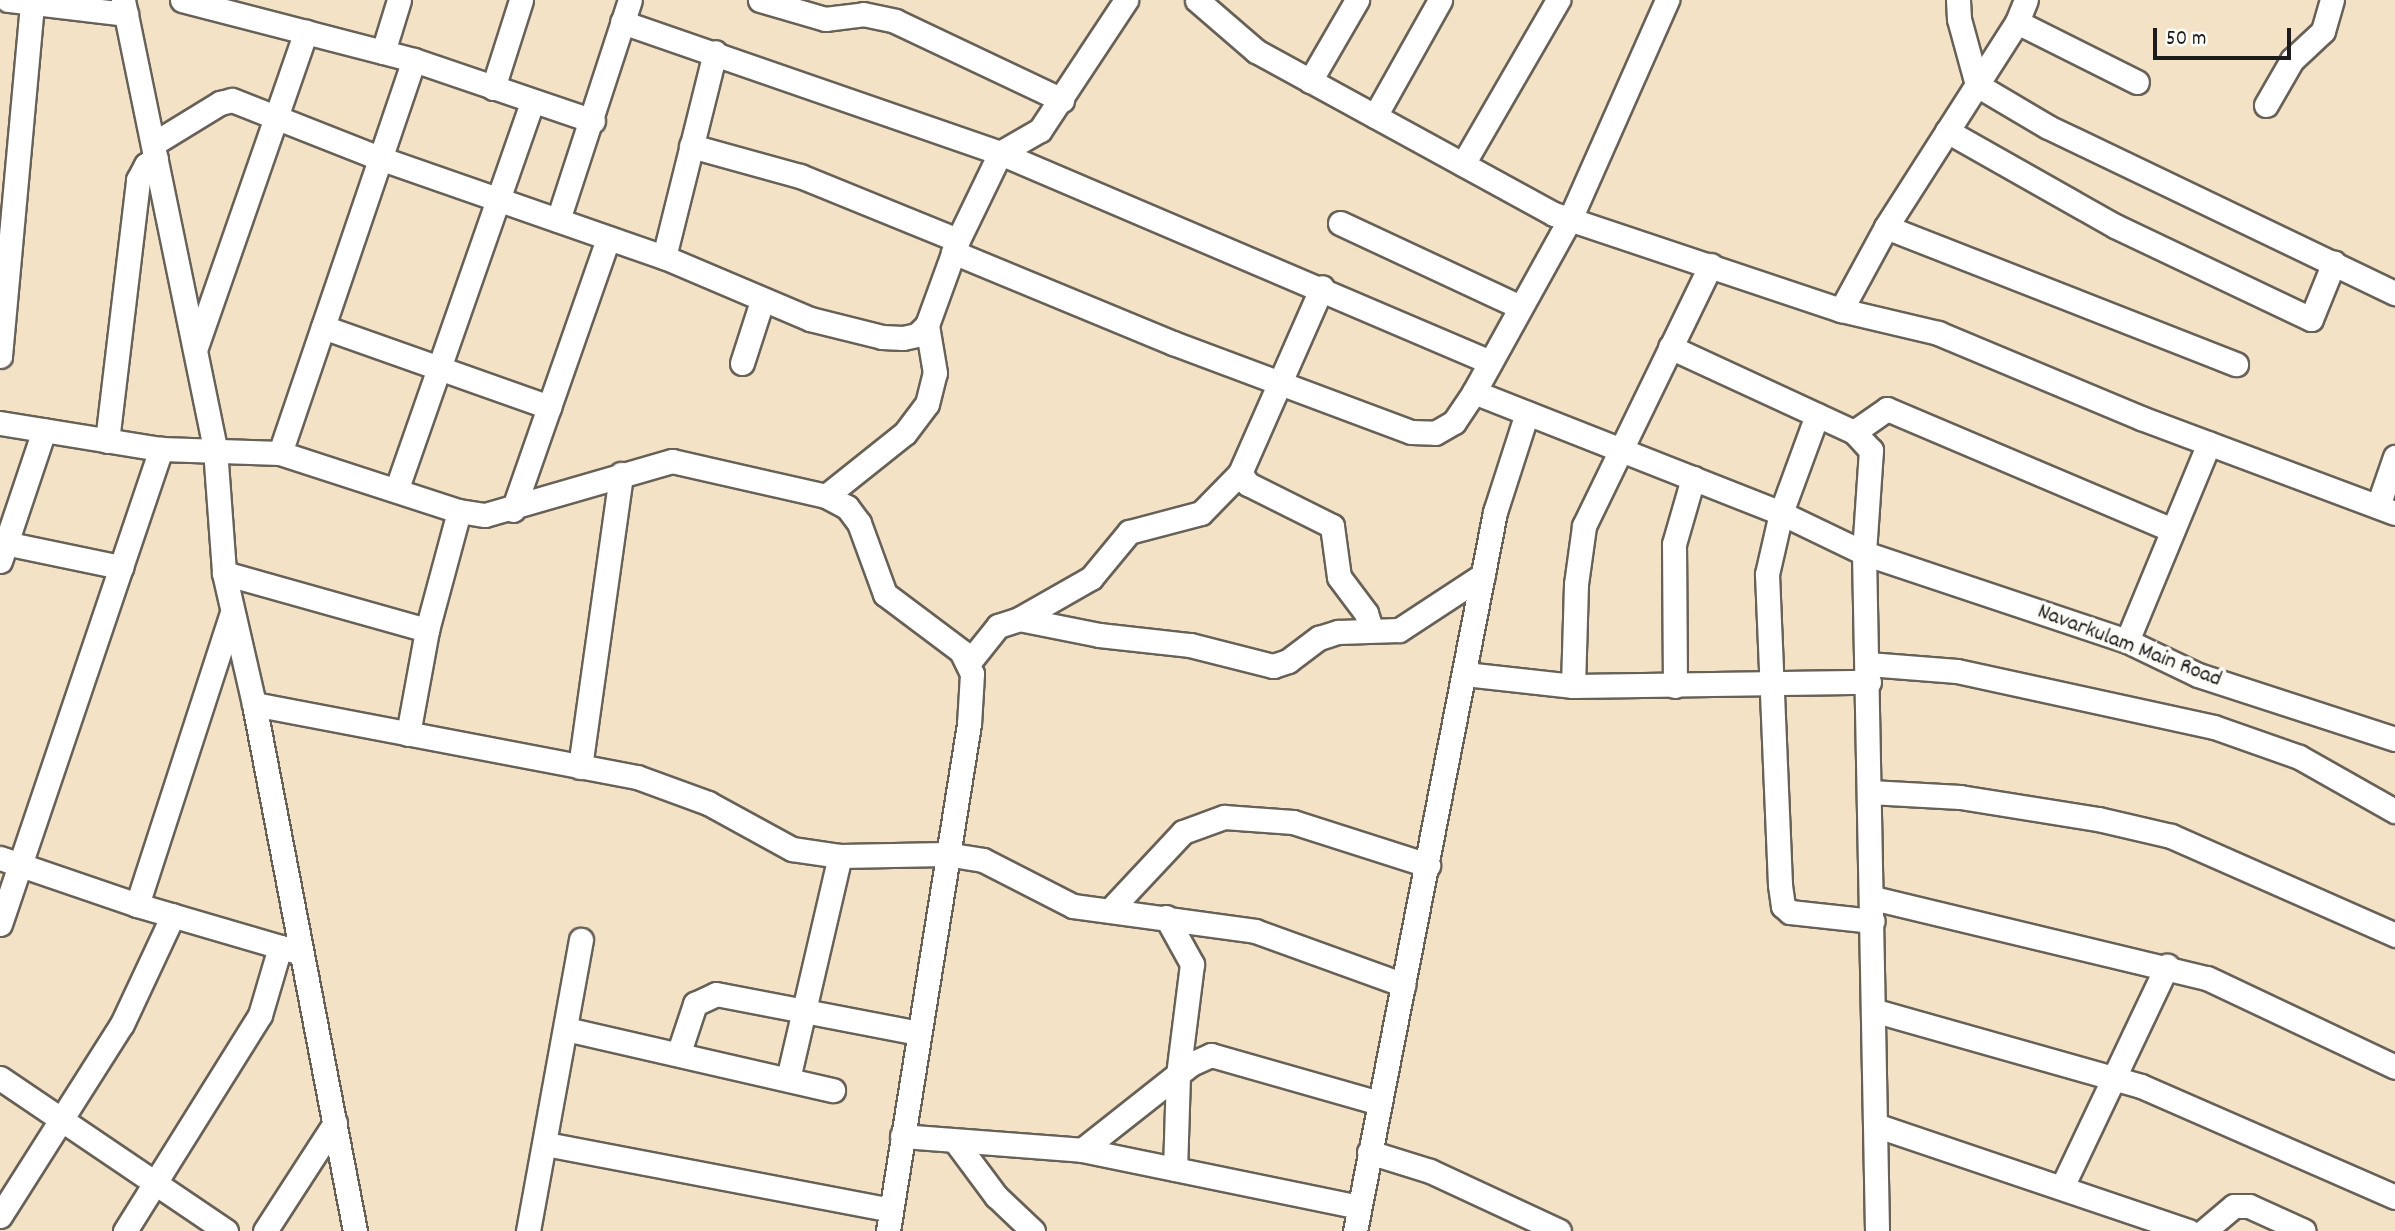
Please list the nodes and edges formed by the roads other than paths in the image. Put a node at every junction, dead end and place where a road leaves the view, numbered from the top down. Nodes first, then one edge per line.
1 (8, 0) edge
2 (182, 0) edge
3 (399, 0) edge
4 (520, 0) edge
5 (630, 0) edge
6 (760, 0) edge
7 (1126, 0) edge
8 (1357, 0) edge
9 (1440, 0) edge
10 (1558, 0) edge
11 (1667, 0) edge
12 (1958, 0) edge
13 (2026, 0) edge
14 (2332, 0) edge
15 (32, 4) junction
16 (1208, 5) edge
17 (125, 7) edge
18 (622, 22) junction
19 (2017, 22) junction
20 (306, 32) junction
21 (383, 52) junction
22 (715, 52) junction
23 (414, 60) junction
24 (1310, 81) junction
25 (2137, 82) dead end
26 (1977, 85) junction
27 (492, 88) junction
28 (1062, 100) junction
29 (532, 102) junction
30 (2266, 105) dead end
31 (10, 115) edge
32 (276, 116) junction
33 (1375, 116) junction
34 (593, 121) junction
35 (1947, 131) junction
36 (691, 146) junction
37 (155, 151) junction
38 (1000, 153) junction
39 (382, 159) junction
40 (1463, 164) junction
41 (494, 198) junction
42 (1570, 219) junction
43 (558, 220) junction
44 (1340, 223) dead end
45 (1886, 227) junction
46 (608, 238) junction
47 (956, 246) junction
48 (664, 257) junction
49 (2334, 262) junction
50 (1711, 265) junction
51 (1322, 287) junction
52 (2395, 293) edge
53 (762, 301) junction
54 (1520, 307) junction
55 (1841, 310) junction
56 (927, 325) junction
57 (323, 327) junction
58 (196, 347) junction
59 (1670, 347) junction
60 (0, 356) edge
61 (1490, 362) junction
62 (742, 363) dead end
63 (2236, 364) dead end
64 (438, 366) junction
65 (1282, 384) junction
66 (1474, 392) junction
67 (549, 407) junction
68 (1527, 413) junction
69 (1817, 415) junction
70 (0, 423) edge
71 (44, 430) junction
72 (1854, 432) junction
73 (107, 441) junction
74 (2209, 443) junction
75 (161, 449) junction
76 (215, 449) junction
77 (1617, 450) junction
78 (280, 453) junction
79 (2395, 457) edge
80 (1240, 473) junction
81 (621, 474) junction
82 (1693, 478) junction
83 (397, 488) junction
84 (826, 496) junction
85 (2387, 509) edge
86 (513, 510) junction
87 (459, 511) junction
88 (1781, 513) junction
89 (2170, 529) junction
90 (2, 548) edge
91 (1864, 553) junction
92 (121, 567) junction
93 (224, 573) junction
94 (1483, 575) junction
95 (232, 613) junction
96 (1019, 619) junction
97 (1371, 628) junction
98 (427, 630) junction
99 (2127, 641) junction
100 (970, 661) junction
101 (1869, 673) junction
102 (1465, 674) junction
103 (1768, 682) junction
104 (1675, 686) junction
105 (1573, 687) junction
106 (254, 704) junction
107 (408, 734) junction
108 (2395, 739) edge
109 (580, 767) junction
110 (1870, 792) junction
111 (2395, 811) edge
112 (946, 854) junction
113 (840, 856) junction
114 (0, 858) edge
115 (1428, 865) junction
116 (21, 867) junction
117 (137, 905) junction
118 (1110, 910) junction
119 (1873, 910) junction
120 (173, 915) junction
121 (1166, 917) junction
122 (0, 924) edge
123 (2395, 935) edge
124 (581, 940) dead end
125 (280, 947) junction
126 (304, 954) junction
127 (2167, 966) junction
128 (1404, 985) junction
129 (804, 1009) junction
130 (1876, 1011) junction
131 (566, 1028) junction
132 (919, 1033) junction
133 (679, 1052) junction
134 (2395, 1067) edge
135 (1178, 1075) junction
136 (2113, 1077) junction
137 (0, 1078) edge
138 (788, 1079) junction
139 (833, 1090) dead end
140 (1379, 1103) junction
141 (63, 1121) junction
142 (335, 1123) junction
143 (1878, 1126) junction
144 (902, 1136) junction
145 (955, 1141) junction
146 (546, 1144) junction
147 (1082, 1150) junction
148 (1370, 1152) junction
149 (1175, 1169) junction
150 (155, 1186) junction
151 (2062, 1187) junction
152 (2395, 1197) edge
153 (1359, 1208) junction
154 (0, 1216) edge
155 (890, 1221) edge
156 (1536, 1225) edge
157 (125, 1231) edge
158 (226, 1231) edge
159 (265, 1231) edge
160 (355, 1231) edge
161 (528, 1231) edge
162 (1033, 1231) edge
163 (1355, 1231) edge
164 (1559, 1231) edge
165 (1877, 1231) edge
166 (2189, 1231) edge
167 (2204, 1231) edge
168 (2304, 1231) edge

1 - 15 street
2 - 20 street
3 - 21 street
4 - 27 street
5 - 18 street
6 - 28 street
7 - 28 street
8 - 24 street
9 - 33 street
10 - 40 street
11 - 42 street
12 - 26 street
13 - 19 street
14 - 30 street
15 - 17 street
15 - 31 street
16 - 24 street
17 - 37 street
18 - 22 street
18 - 34 street
19 - 25 street
19 - 26 street
20 - 21 street
20 - 32 street
21 - 23 street
22 - 36 street
22 - 38 street
23 - 27 street
23 - 39 street
24 - 33 street
26 - 35 street
26 - 49 street
27 - 29 street
28 - 38 street
29 - 34 street
29 - 41 street
31 - 60 street
32 - 37 street
32 - 39 street
32 - 58 street
33 - 40 street
34 - 43 street
35 - 45 street
35 - 49 street
36 - 47 street
36 - 48 street
37 - 58 street
37 - 73 street
38 - 47 street
38 - 51 street
39 - 41 street
39 - 57 street
40 - 42 street
41 - 43 street
41 - 64 street
42 - 50 street
42 - 54 street
43 - 46 street
44 - 54 street
45 - 55 street
45 - 63 street
46 - 48 street
46 - 67 street
47 - 56 street
47 - 65 street
48 - 53 street
49 - 52 street
50 - 55 street
50 - 59 street
51 - 61 street
51 - 65 street
53 - 56 street
53 - 62 street
54 - 61 street
55 - 74 street
56 - 84 street
57 - 64 street
57 - 78 street
58 - 76 street
59 - 69 street
59 - 77 street
61 - 66 street
64 - 67 street
64 - 83 street
65 - 66 street
65 - 80 street
66 - 68 street, Navarkulam Main Road
67 - 86 street
68 - 77 street, Navarkulam Main Road
68 - 94 street
69 - 72 street
69 - 88 street
70 - 71 street
71 - 73 street
71 - 90 street
72 - 89 street
72 - 91 street
73 - 75 street
74 - 85 street
74 - 89 street
75 - 76 street
75 - 92 street
76 - 78 street
76 - 93 street
77 - 82 street, Navarkulam Main Road
77 - 105 street
78 - 83 street
79 - 85 street
80 - 96 street
80 - 97 street
81 - 84 street
81 - 86 street
81 - 109 street
82 - 88 street, Navarkulam Main Road
82 - 104 street
83 - 87 street
84 - 100 street
86 - 87 street
87 - 98 street
88 - 91 street, Navarkulam Main Road
88 - 103 street
89 - 99 street
90 - 92 street
91 - 99 street, Navarkulam Main Road
91 - 101 street
92 - 116 street
93 - 95 street
93 - 98 street
94 - 97 street
94 - 102 street
95 - 106 street
95 - 117 street
96 - 97 street
96 - 100 street
98 - 107 street
99 - 108 street, Navarkulam Main Road
100 - 112 street
101 - 103 street
101 - 110 street
101 - 111 street
102 - 105 street
102 - 115 street
103 - 104 street
103 - 119 street
104 - 105 street
106 - 107 street
106 - 126 street
107 - 109 street
109 - 113 street
110 - 119 street
110 - 123 street
112 - 113 street
112 - 118 street
112 - 132 street
113 - 129 street
114 - 116 street
115 - 118 street
115 - 128 street
116 - 117 street
116 - 122 street
117 - 120 street
118 - 121 street
119 - 127 street
119 - 130 street
120 - 125 street
120 - 141 street
121 - 128 street
121 - 135 street
124 - 131 street
125 - 126 street
125 - 150 street
126 - 142 street
127 - 134 street
127 - 136 street
128 - 140 street
129 - 132 street
129 - 133 street
129 - 138 street
130 - 136 street
130 - 143 street
131 - 133 street
131 - 146 street
132 - 144 street
133 - 138 street
135 - 140 street
135 - 147 street
135 - 149 street
136 - 151 street
136 - 152 street
137 - 141 street
138 - 139 street
140 - 148 street
141 - 150 street
141 - 154 street
142 - 159 street
142 - 160 street
143 - 151 street
143 - 165 street
144 - 145 street
144 - 155 street
145 - 147 street
145 - 162 street
146 - 155 street
146 - 161 street
147 - 149 street
148 - 153 street
148 - 156 street
149 - 153 street
150 - 157 street
150 - 158 street
151 - 166 street
153 - 163 street
156 - 164 street
167 - 168 street

